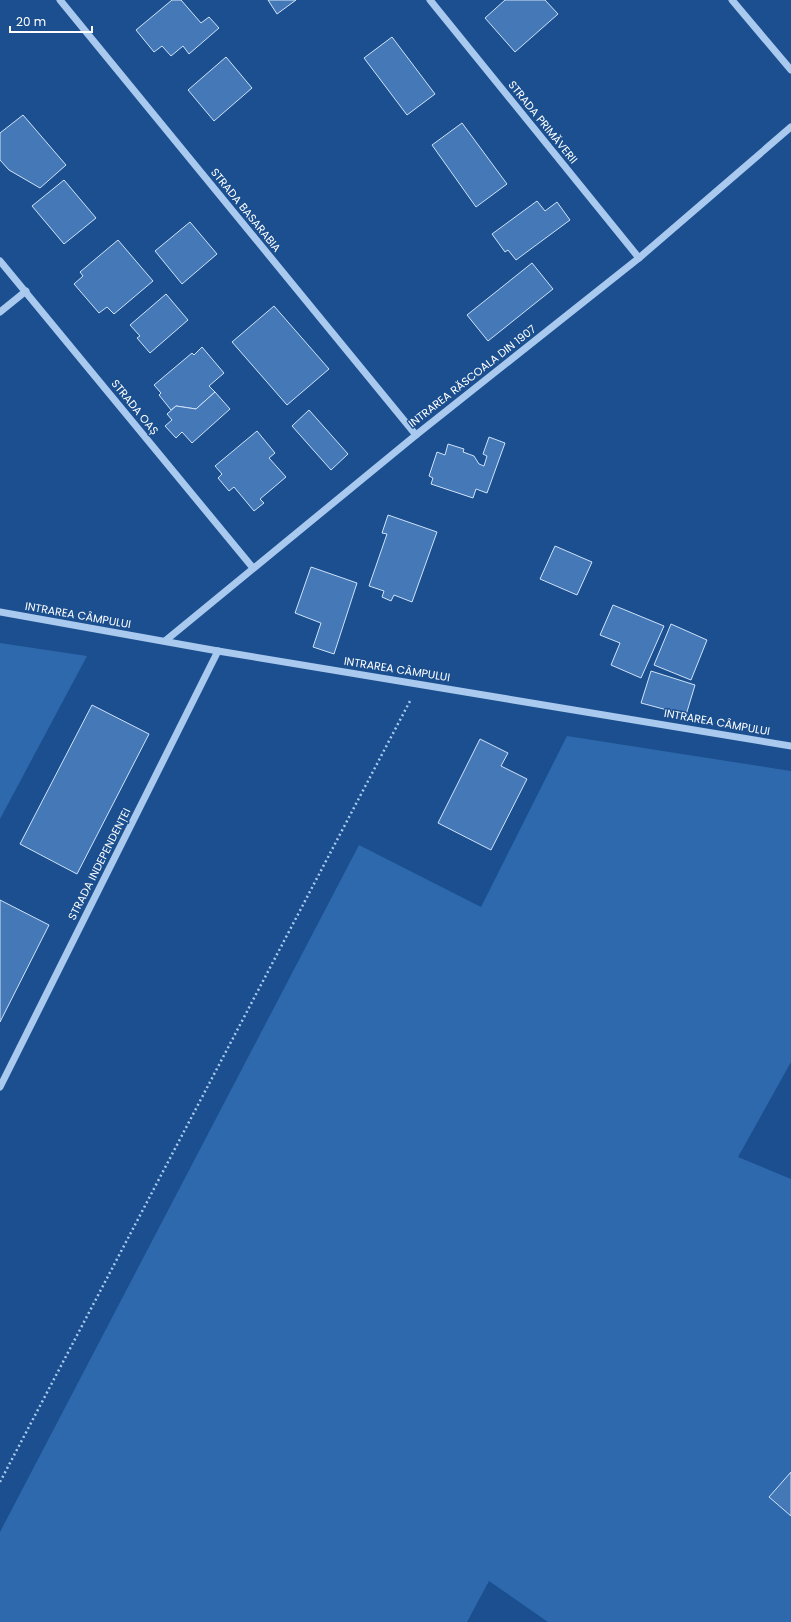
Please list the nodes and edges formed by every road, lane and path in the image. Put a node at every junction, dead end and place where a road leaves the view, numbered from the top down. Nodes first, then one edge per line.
1 (60, 0) edge
2 (430, 0) edge
3 (732, 0) edge
4 (791, 70) edge
5 (791, 128) edge
6 (639, 258) junction
7 (0, 261) edge
8 (26, 291) junction
9 (0, 312) edge
10 (416, 434) junction
11 (253, 568) junction
12 (0, 612) edge
13 (165, 641) junction
14 (218, 651) junction
15 (420, 683) junction
16 (791, 746) edge
17 (0, 1087) edge
18 (0, 1482) edge

1 - 10 street, STRADA BASARABIA
2 - 6 street, STRADA PRIMĂVERII
3 - 4 street
5 - 6 street, INTRAREA RĂSCOALA DIN 1907
6 - 10 street, INTRAREA RĂSCOALA DIN 1907
7 - 8 street, STRADA OAȘ
8 - 9 street
8 - 11 street, STRADA OAȘ
10 - 11 street, INTRAREA RĂSCOALA DIN 1907
11 - 13 street, INTRAREA RĂSCOALA DIN 1907
12 - 13 street, INTRAREA CÂMPULUI
13 - 14 street, INTRAREA CÂMPULUI
14 - 15 street, INTRAREA CÂMPULUI
14 - 17 street, STRADA INDEPENDENȚEI
15 - 16 street, INTRAREA CÂMPULUI
15 - 18 path

